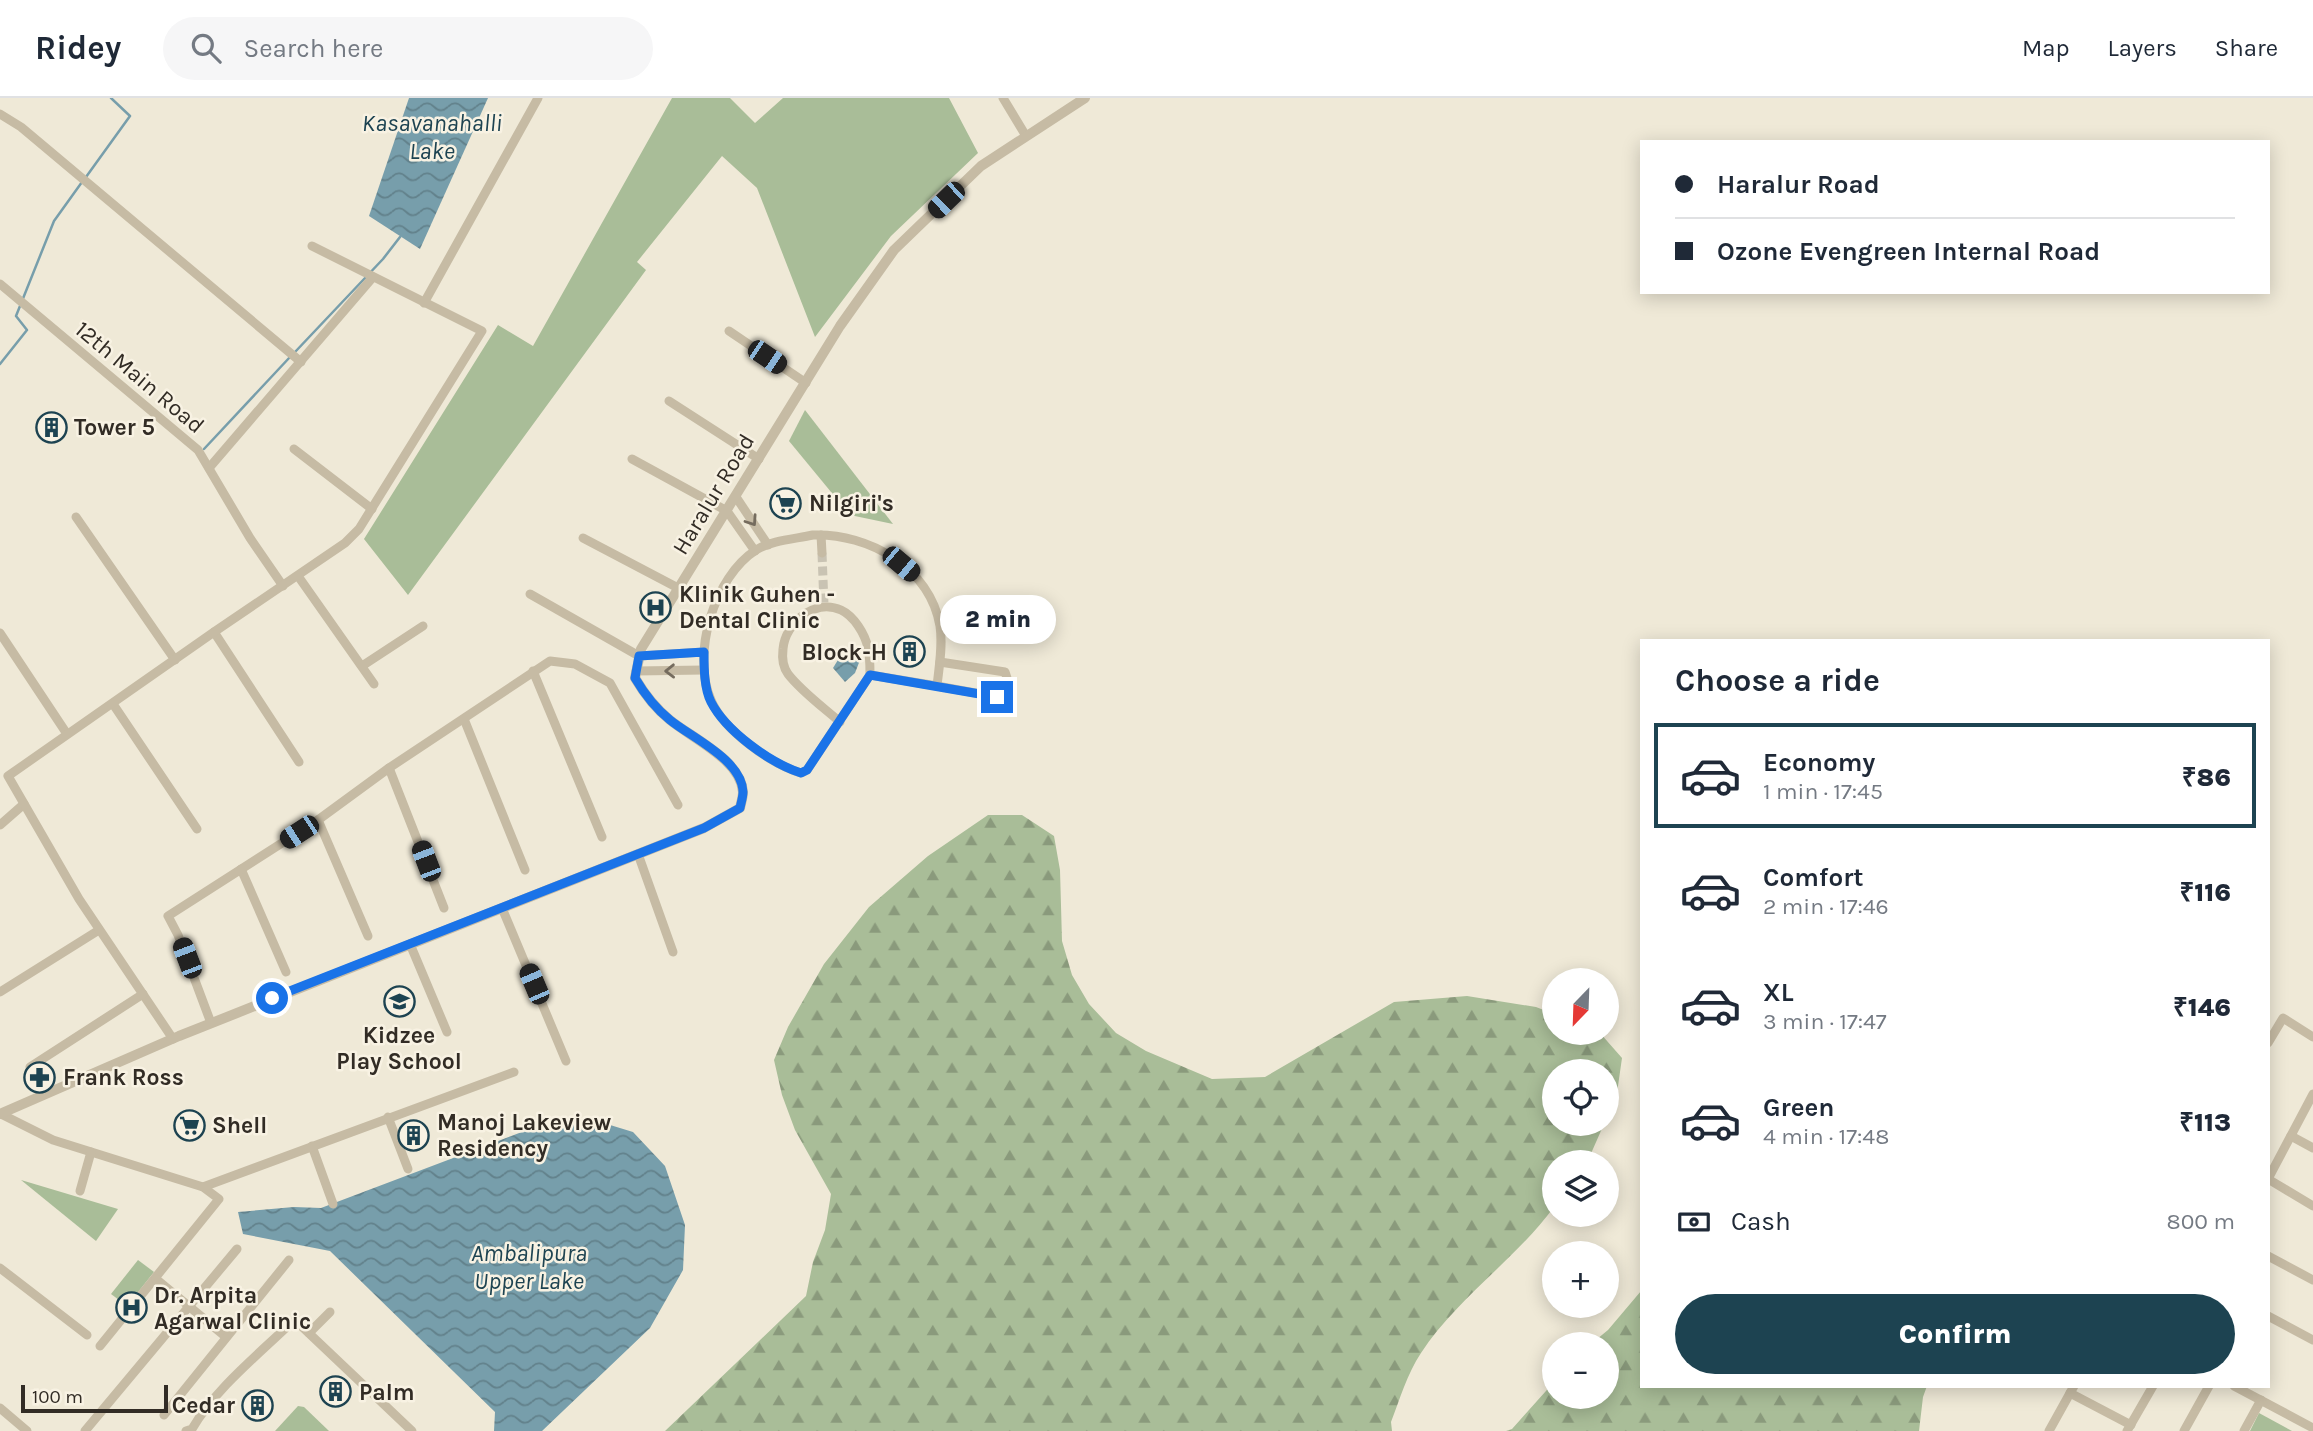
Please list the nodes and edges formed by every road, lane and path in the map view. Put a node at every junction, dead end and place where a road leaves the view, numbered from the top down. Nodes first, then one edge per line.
1 (538, 98) edge
2 (1003, 98) edge
3 (1085, 98) edge
4 (0, 114) edge
5 (1026, 136) junction
6 (312, 246) dead end
7 (370, 275) junction
8 (0, 284) edge
9 (424, 303) junction
10 (729, 331) dead end
11 (295, 357) junction
12 (806, 383) junction
13 (669, 401) dead end
14 (294, 449) dead end
15 (759, 458) junction
16 (632, 459) dead end
17 (209, 468) junction
18 (736, 497) junction
19 (372, 509) junction
20 (727, 511) junction
21 (76, 517) dead end
22 (821, 535) junction
23 (583, 538) dead end
24 (768, 544) junction
25 (755, 551) junction
26 (822, 553) tunnel mouth
27 (298, 576) junction
28 (283, 586) junction
29 (680, 589) junction
30 (530, 594) dead end
31 (423, 626) dead end
32 (214, 632) junction
33 (0, 633) edge
34 (704, 652) junction
35 (639, 656) junction
36 (175, 660) junction
37 (940, 662) junction
38 (362, 666) junction
39 (704, 670) junction
40 (533, 671) junction
41 (636, 671) junction
42 (870, 675) junction
43 (374, 684) dead end
44 (937, 686) junction
45 (113, 704) junction
46 (464, 719) junction
47 (840, 722) junction
48 (67, 734) junction
49 (299, 762) dead end
50 (389, 768) junction
51 (24, 804) junction
52 (678, 805) dead end
53 (318, 820) junction
54 (0, 825) edge
55 (197, 829) dead end
56 (602, 836) dead end
57 (638, 854) junction
58 (241, 869) junction
59 (525, 870) dead end
60 (444, 908) dead end
61 (502, 908) junction
62 (99, 930) junction
63 (368, 936) dead end
64 (410, 944) junction
65 (673, 952) dead end
66 (286, 972) dead end
67 (0, 992) edge
68 (143, 995) junction
69 (211, 1023) junction
70 (447, 1032) dead end
71 (2313, 1037) edge
72 (173, 1039) junction
73 (2270, 1040) edge
74 (566, 1061) dead end
75 (30, 1067) dead end
76 (514, 1072) dead end
77 (2312, 1097) edge
78 (1, 1114) edge
79 (388, 1117) junction
80 (2291, 1136) junction
81 (312, 1146) junction
82 (2313, 1148) edge
83 (92, 1152) junction
84 (408, 1169) dead end
85 (2270, 1175) edge
86 (2270, 1180) edge
87 (203, 1187) junction
88 (80, 1191) dead end
89 (333, 1204) dead end
90 (2313, 1206) edge
91 (237, 1250) dead end
92 (2270, 1257) edge
93 (289, 1260) dead end
94 (0, 1268) edge
95 (156, 1279) junction
96 (2313, 1280) edge
97 (188, 1307) junction
98 (330, 1312) dead end
99 (2270, 1317) edge
100 (309, 1333) junction
101 (87, 1335) dead end
102 (226, 1337) junction
103 (2313, 1340) edge
104 (100, 1346) dead end
105 (2152, 1388) edge
106 (2208, 1388) edge
107 (2238, 1388) edge
108 (2072, 1389) edge
109 (2261, 1400) junction
110 (0, 1408) edge
111 (164, 1415) dead end
112 (2129, 1428) edge
113 (2307, 1428) edge
114 (190, 1430) edge
115 (27, 1431) edge
116 (85, 1431) edge
117 (412, 1431) edge
118 (2049, 1431) edge
119 (2184, 1431) edge
120 (2244, 1431) edge

1 - 9 street
2 - 5 street
3 - 5 street, Haralur Road
4 - 11 street
5 - 12 street, Haralur Road
6 - 7 street
7 - 9 street
7 - 11 street
8 - 17 street, 12th Main Road
9 - 19 street
10 - 12 street
11 - 17 street
12 - 15 street, Haralur Road
13 - 15 street
14 - 19 street
15 - 18 street, Haralur Road
16 - 20 street
17 - 28 street, 12th Main Road
18 - 20 street, Haralur Road
18 -> 24 street
19 - 27 street
20 - 25 street
20 - 29 street, Haralur Road
21 - 36 street
22 - 24 street
22 - 26 street
22 - 37 street
23 - 29 street
24 - 25 street
25 - 34 street
27 - 28 street
27 - 38 street
28 - 32 street
29 - 35 street, Haralur Road
30 - 35 street
31 - 38 street
32 - 36 street
32 - 49 street
33 - 48 street
34 - 35 street
34 - 39 street
35 - 41 street, Haralur Road
36 - 45 street
37 - 44 street
37 - 44 street
38 - 43 street
39 -> 41 street
39 - 47 street
40 - 46 street
40 - 52 street
40 - 56 street
41 - 57 street
42 - 44 street
42 - 47 street
42 - 47 street
45 - 48 street
45 - 55 street
46 - 50 street
46 - 59 street
48 - 51 street
50 - 53 street
50 - 60 street
51 - 54 street
51 - 62 street
53 - 58 street
53 - 63 street
57 - 61 street
57 - 65 street
58 - 66 street
58 - 69 street
61 - 64 street
61 - 74 street
62 - 67 street
62 - 68 street
64 - 69 street
64 - 70 street
68 - 72 street
68 - 75 street
69 - 72 street
71 - 73 street
72 - 78 street
76 - 79 street
77 - 80 street
78 - 83 street
79 - 81 street
79 - 84 street
80 - 82 street
80 - 85 street
81 - 87 street
81 - 89 street
83 - 87 street
83 - 88 street
86 - 90 street
87 - 95 street
91 - 97 street
92 - 96 street
93 - 102 street
94 - 101 street
95 - 97 street
95 - 104 street
97 - 102 street
97 - 116 street
98 - 100 street
99 - 103 street
100 - 114 street
100 - 117 street
102 - 111 street
105 - 112 street
106 - 119 street
107 - 109 street
108 - 112 street
108 - 118 street
109 - 113 street
109 - 120 street
110 - 115 street

